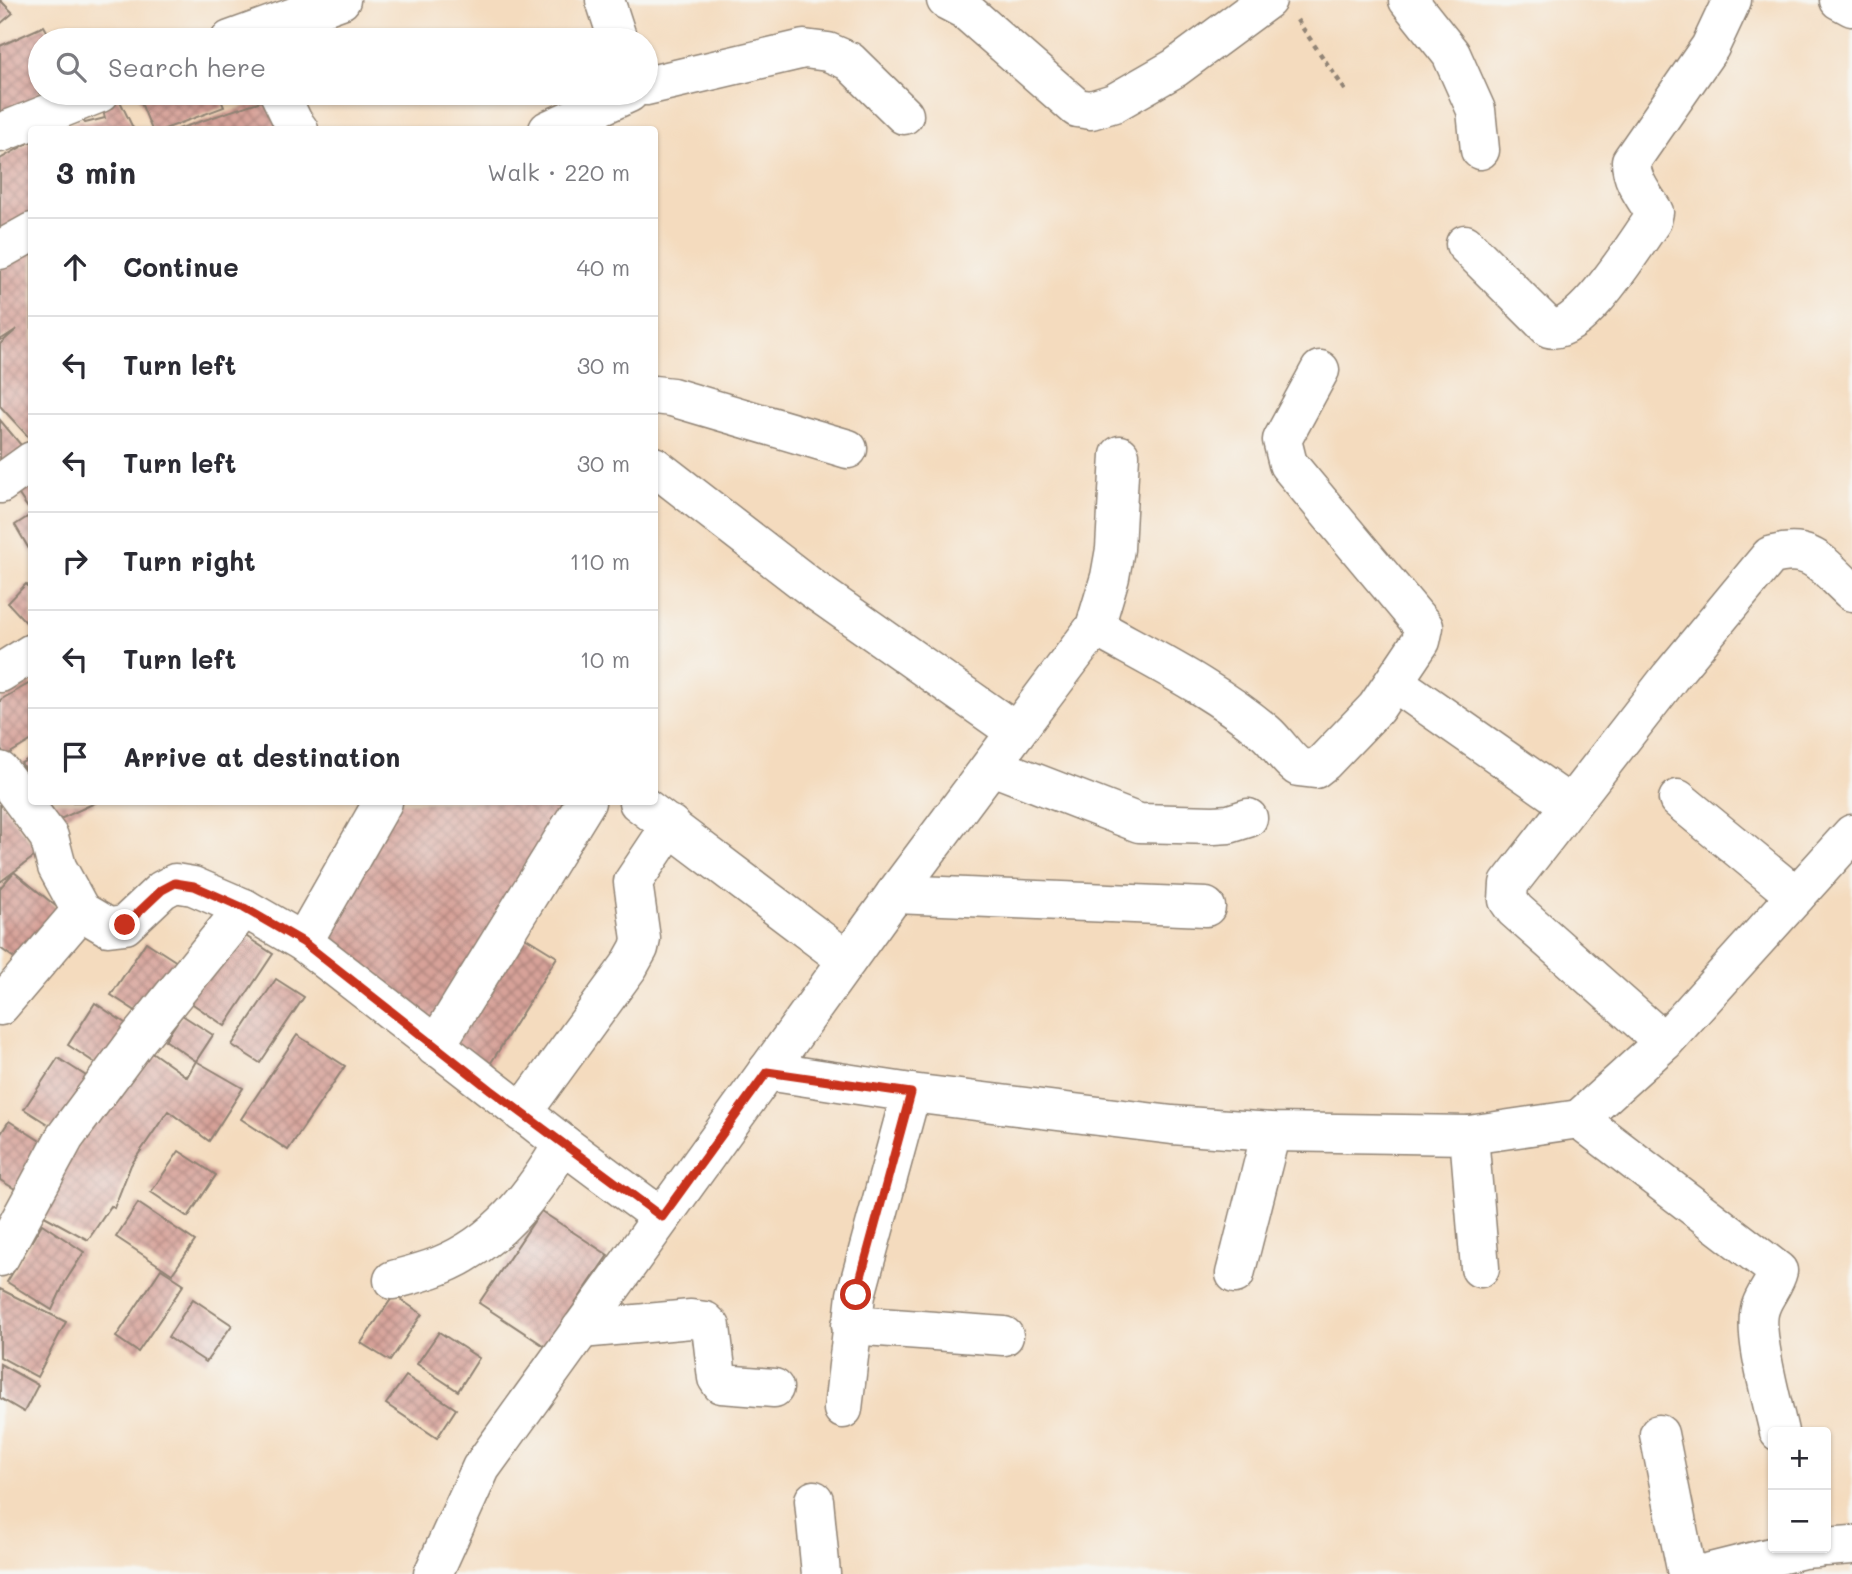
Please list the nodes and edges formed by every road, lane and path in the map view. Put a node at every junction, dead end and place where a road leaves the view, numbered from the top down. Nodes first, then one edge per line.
1 (341, 0) edge
2 (605, 0) edge
3 (946, 0) edge
4 (1380, 0) edge
5 (1407, 0) edge
6 (1732, 0) edge
7 (1839, 0) edge
8 (1279, 6) edge
9 (1852, 7) edge
10 (270, 28) edge
11 (614, 28) edge
12 (658, 83) edge
13 (1346, 91) dead end
14 (70, 105) edge
15 (285, 105) edge
16 (603, 105) edge
17 (904, 115) dead end
18 (297, 126) edge
19 (557, 126) edge
20 (0, 133) edge
21 (1480, 150) dead end
22 (28, 234) edge
23 (1465, 244) dead end
24 (0, 250) edge
25 (1320, 370) dead end
26 (658, 395) edge
27 (848, 449) dead end
28 (1120, 455) dead end
29 (28, 464) edge
30 (658, 469) edge
31 (0, 484) edge
32 (1852, 592) edge
33 (1095, 627) junction
34 (28, 656) edge
35 (0, 673) edge
36 (1394, 682) junction
37 (1016, 732) junction
38 (992, 766) junction
39 (0, 771) edge
40 (1678, 799) dead end
41 (381, 805) edge
42 (584, 805) edge
43 (642, 805) edge
44 (1570, 805) junction
45 (1248, 818) dead end
46 (671, 825) junction
47 (1852, 834) edge
48 (895, 894) junction
49 (1797, 896) junction
50 (1206, 907) dead end
51 (244, 908) junction
52 (81, 911) junction
53 (303, 942) junction
54 (847, 960) junction
55 (0, 1006) edge
56 (1664, 1042) junction
57 (435, 1047) junction
58 (767, 1072) junction
59 (911, 1093) junction
60 (522, 1113) junction
61 (1579, 1119) junction
62 (1271, 1132) junction
63 (1469, 1135) junction
64 (563, 1144) junction
65 (662, 1217) junction
66 (0, 1258) edge
67 (1480, 1268) dead end
68 (1235, 1273) dead end
69 (393, 1280) dead end
70 (851, 1325) junction
71 (581, 1329) junction
72 (1004, 1336) dead end
73 (774, 1388) dead end
74 (843, 1409) dead end
75 (1778, 1427) edge
76 (1659, 1434) dead end
77 (814, 1500) dead end
78 (1852, 1545) edge
79 (1831, 1547) edge
80 (1791, 1553) edge
81 (433, 1574) edge
82 (821, 1574) edge
83 (1687, 1574) edge
84 (1703, 1574) edge

1 - 10 street
2 - 11 street
3 - 8 street
4 - 5 street
5 - 21 street
6 - 23 street
7 - 9 street
8 - 13 path
12 - 17 street
14 - 20 street
15 - 18 street
16 - 19 street
22 - 24 street
25 - 36 street
26 - 27 street
28 - 33 street
29 - 31 street
30 - 37 street
32 - 44 street
33 - 36 street
33 - 37 street
34 - 35 street
36 - 44 street
37 - 38 street
38 - 45 street
38 - 48 street
39 - 52 street
40 - 49 street
41 - 53 street
42 - 57 street
43 - 46 street
44 - 56 street
46 - 54 street
46 - 60 street
47 - 49 street
48 - 50 street
48 - 54 street
49 - 56 street
51 - 52 street
51 - 53 street
51 - 66 street
52 - 55 street
53 - 57 street
54 - 58 street
56 - 61 street
57 - 60 street
58 - 59 street
58 - 65 street
59 - 62 street
59 - 70 street
60 - 64 street
61 - 63 street
61 - 75 street
62 - 63 street
62 - 68 street
63 - 67 street
64 - 65 street
64 - 69 street
65 - 71 street
70 - 72 street
70 - 74 street
71 - 73 street
71 - 81 street
76 - 83 street
77 - 82 street
78 - 79 street
80 - 84 street

